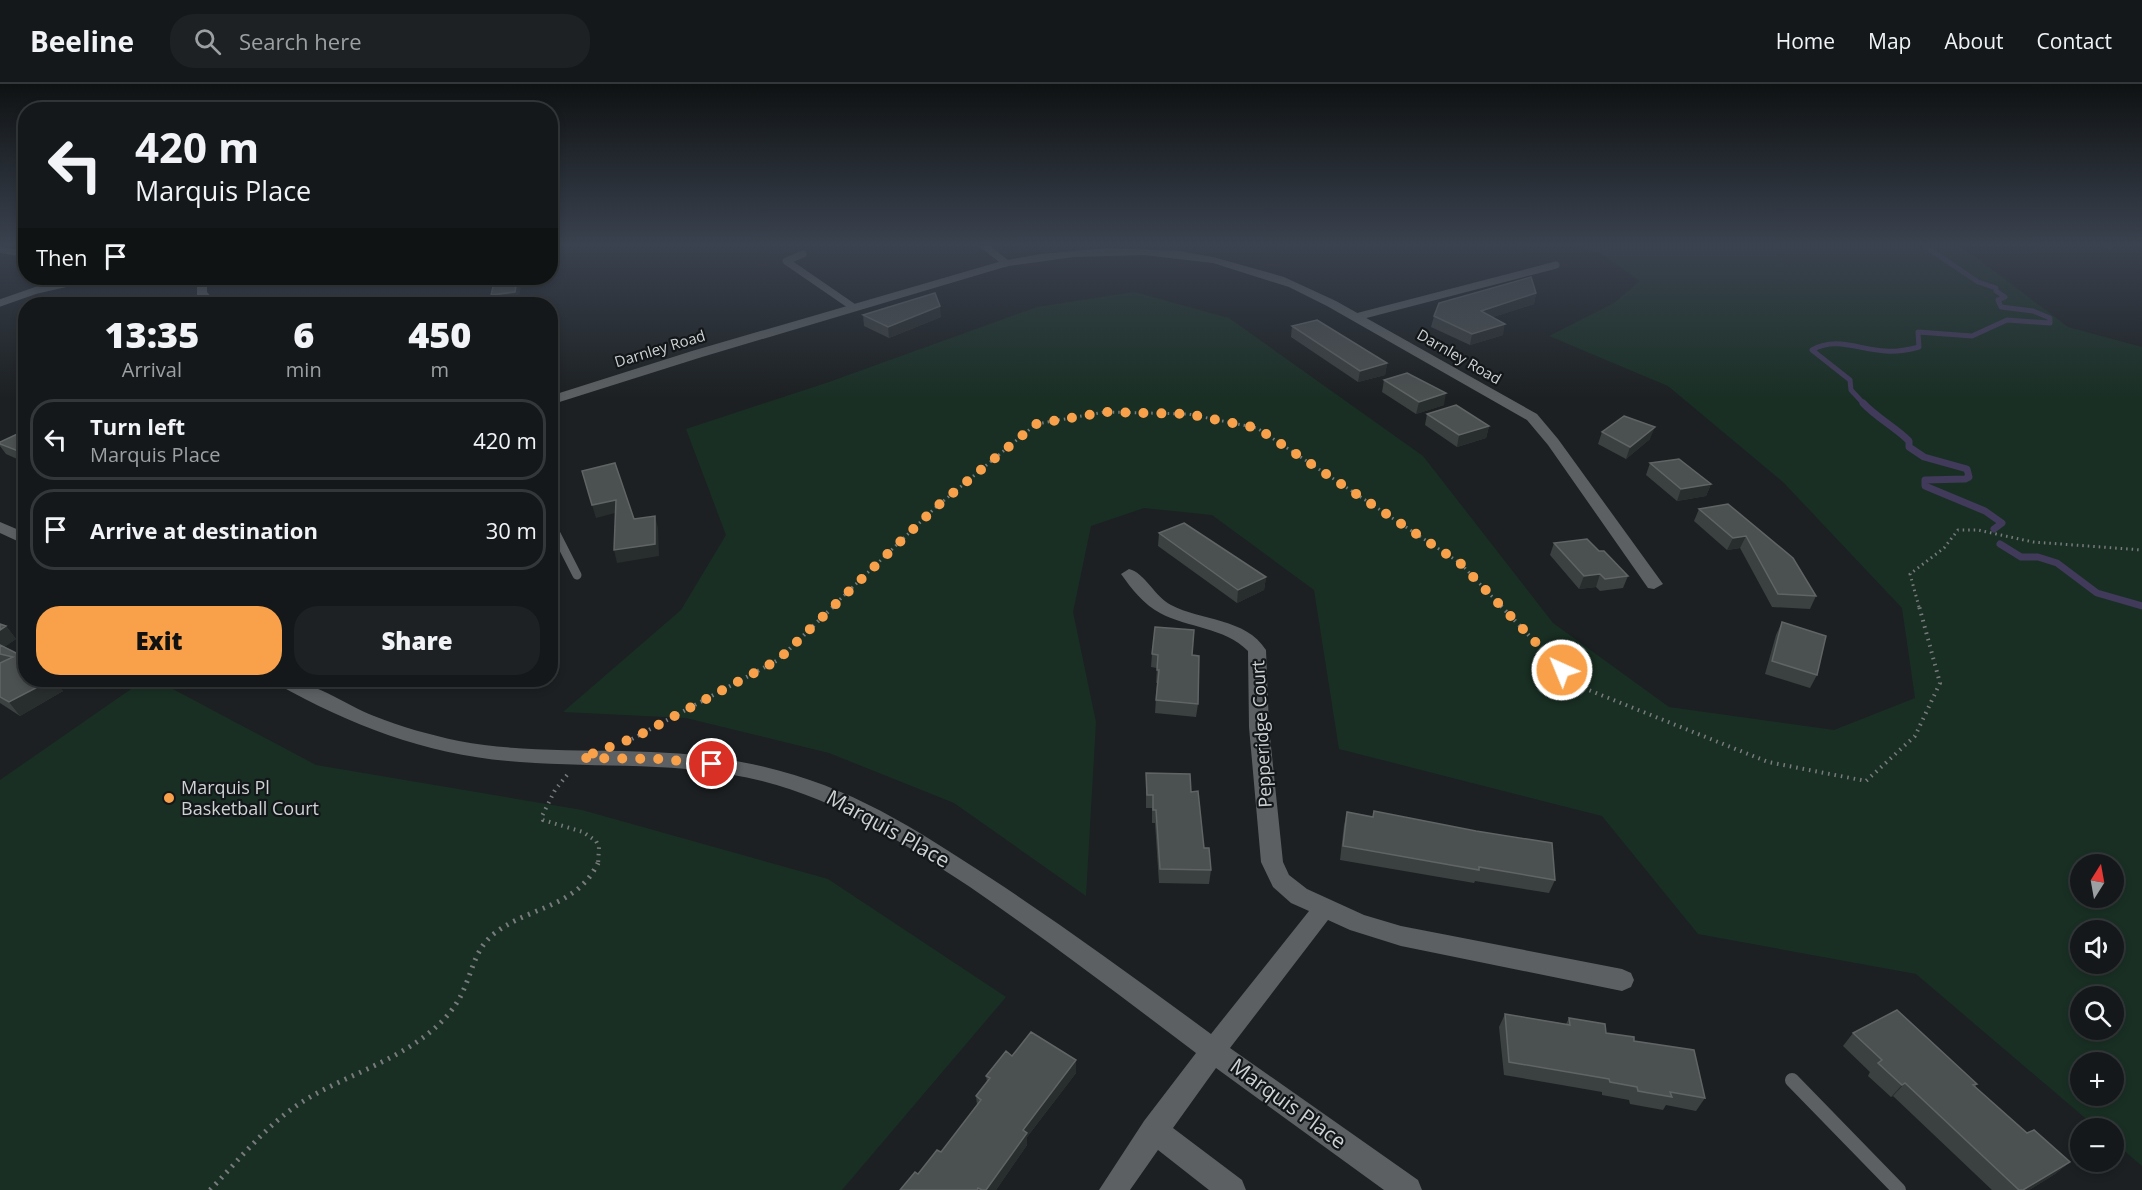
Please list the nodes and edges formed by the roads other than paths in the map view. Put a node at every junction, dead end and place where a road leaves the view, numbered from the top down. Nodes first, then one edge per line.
1 (18, 296) edge
2 (836, 296) edge
3 (893, 296) edge
4 (1317, 296) edge
5 (1438, 296) edge
6 (0, 303) edge
7 (853, 307) junction
8 (1356, 317) junction
9 (558, 399) edge
10 (0, 527) edge
11 (18, 536) edge
12 (558, 538) edge
13 (1129, 574) dead end
14 (577, 575) dead end
15 (1654, 584) dead end
16 (296, 687) edge
17 (1324, 908) junction
18 (1622, 980) dead end
19 (1214, 1051) junction
20 (1792, 1080) dead end
21 (1154, 1130) junction
22 (1113, 1190) edge
23 (1232, 1190) edge
24 (1408, 1190) edge
25 (1899, 1190) edge

1 - 6 lane
2 - 7 lane
3 - 7 street, Darnley Road
4 - 8 street, Darnley Road
5 - 8 lane
7 - 9 street, Darnley Road
8 - 15 street, Darnley Road
10 - 11 street
12 - 14 lane
13 - 17 street, Pepperidge Court
16 - 19 street, Marquis Place
17 - 18 street, Pepperidge Court
17 - 19 street
19 - 21 street
19 - 24 street, Marquis Place
20 - 25 lane
21 - 22 street
21 - 23 street

